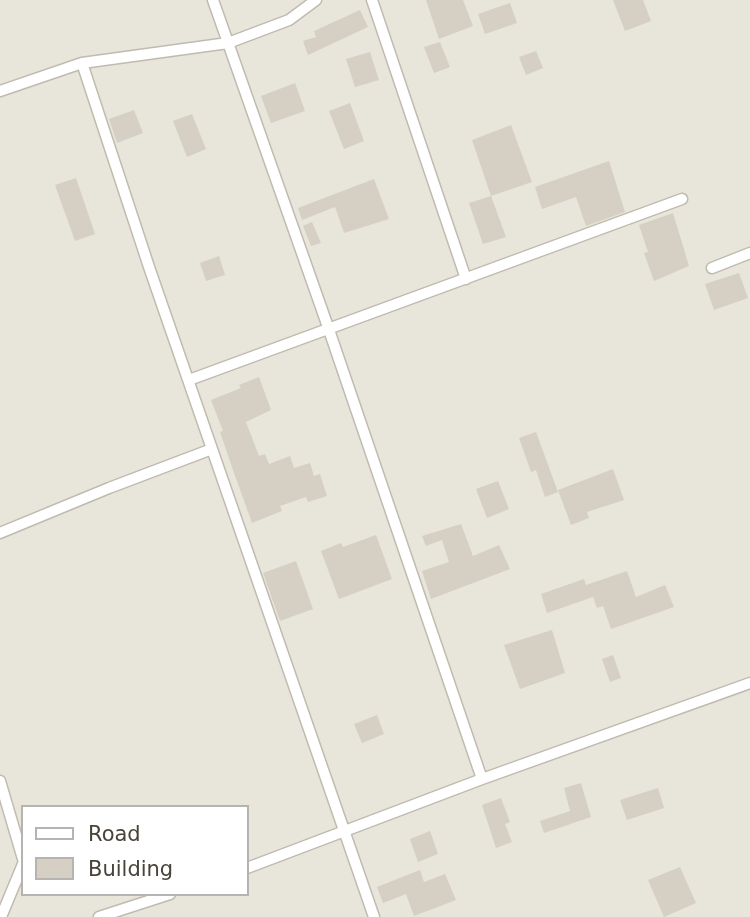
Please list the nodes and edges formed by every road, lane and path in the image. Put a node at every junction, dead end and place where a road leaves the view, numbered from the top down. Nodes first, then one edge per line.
1 (213, 0) edge
2 (316, 0) edge
3 (372, 0) edge
4 (228, 43) junction
5 (82, 63) junction
6 (0, 91) edge
7 (682, 199) dead end
8 (750, 253) edge
9 (712, 268) dead end
10 (466, 279) junction
11 (328, 327) junction
12 (188, 380) junction
13 (212, 449) junction
14 (0, 533) edge
15 (750, 683) edge
16 (482, 779) junction
17 (0, 782) edge
18 (345, 833) junction
19 (21, 855) edge
20 (21, 867) edge
21 (248, 868) edge
22 (164, 896) edge
23 (1, 917) edge
24 (99, 917) edge
25 (374, 917) edge

1 - 4 street
2 - 4 street
3 - 10 street
4 - 5 street
4 - 11 street
5 - 6 street
5 - 12 street
7 - 10 street
8 - 9 street
10 - 11 street
11 - 12 street
11 - 16 street
12 - 13 street
13 - 14 street
13 - 18 street
15 - 16 street
16 - 18 street
17 - 19 street
18 - 21 street
18 - 25 street
20 - 23 street
22 - 24 street

